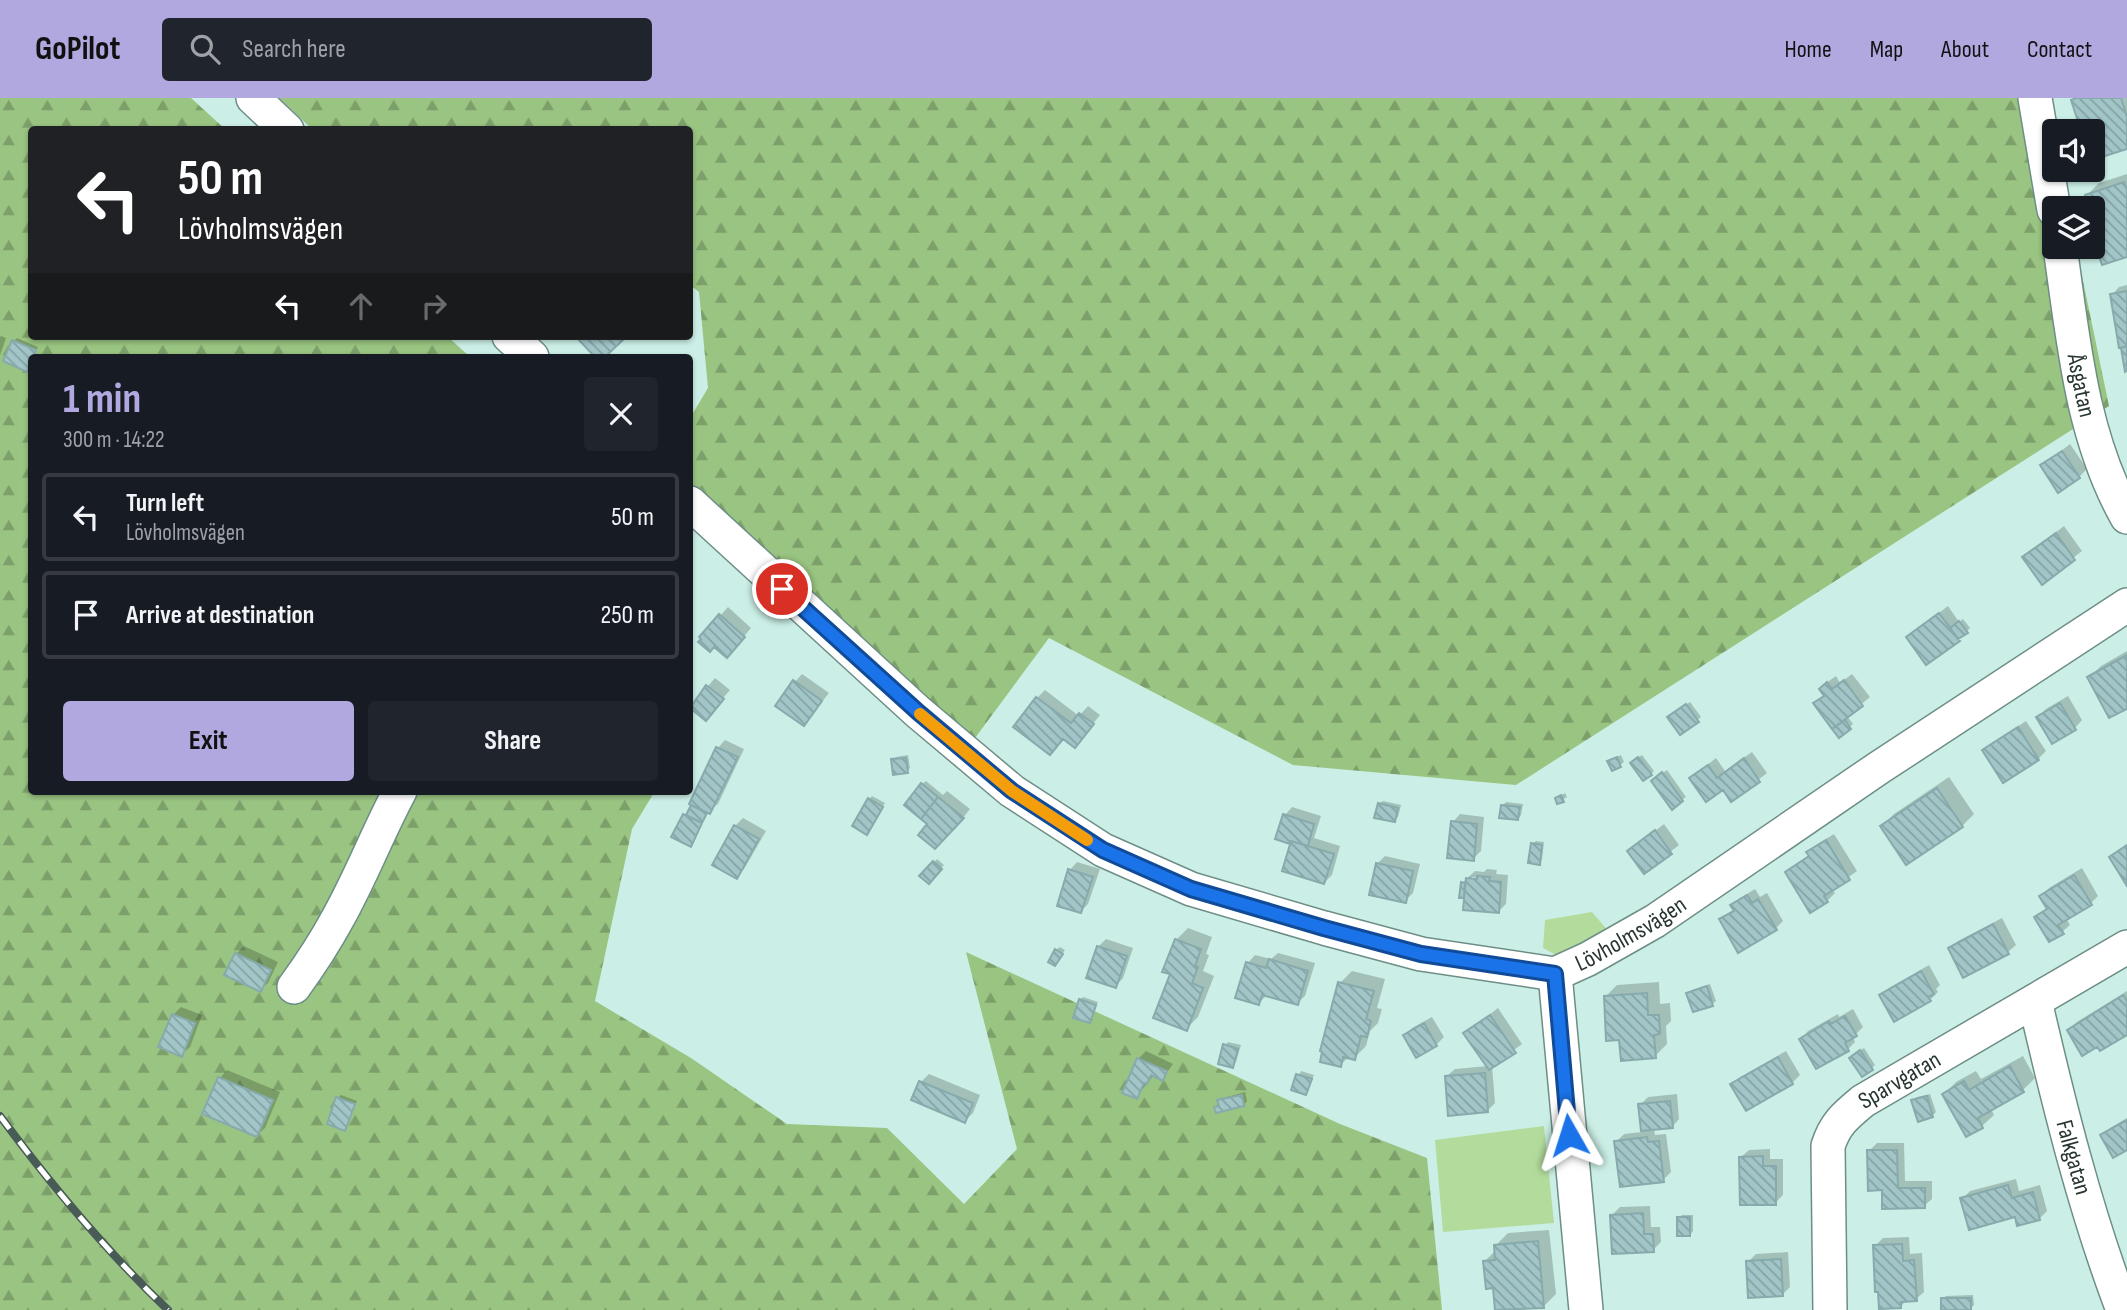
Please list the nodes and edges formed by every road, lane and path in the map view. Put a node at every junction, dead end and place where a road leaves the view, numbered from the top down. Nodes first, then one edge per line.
1 (253, 98) edge
2 (2035, 98) edge
3 (283, 126) edge
4 (2052, 196) edge
5 (2062, 259) edge
6 (513, 340) edge
7 (529, 354) edge
8 (693, 506) edge
9 (2127, 517) edge
10 (2127, 605) edge
11 (398, 795) edge
12 (2127, 947) edge
13 (1555, 974) junction
14 (293, 987) dead end
15 (2035, 1001) junction
16 (1586, 1310) edge
17 (1830, 1310) edge
18 (2123, 1310) edge

1 - 3 street
2 - 4 street
5 - 9 street, Åsgatan
6 - 7 street
8 - 13 street, Lövholmsvägen
10 - 13 street, Lövholmsvägen
11 - 14 street
12 - 15 street, Sparvgatan
13 - 16 street
15 - 17 street, Sparvgatan
15 - 18 street, Falkgatan

